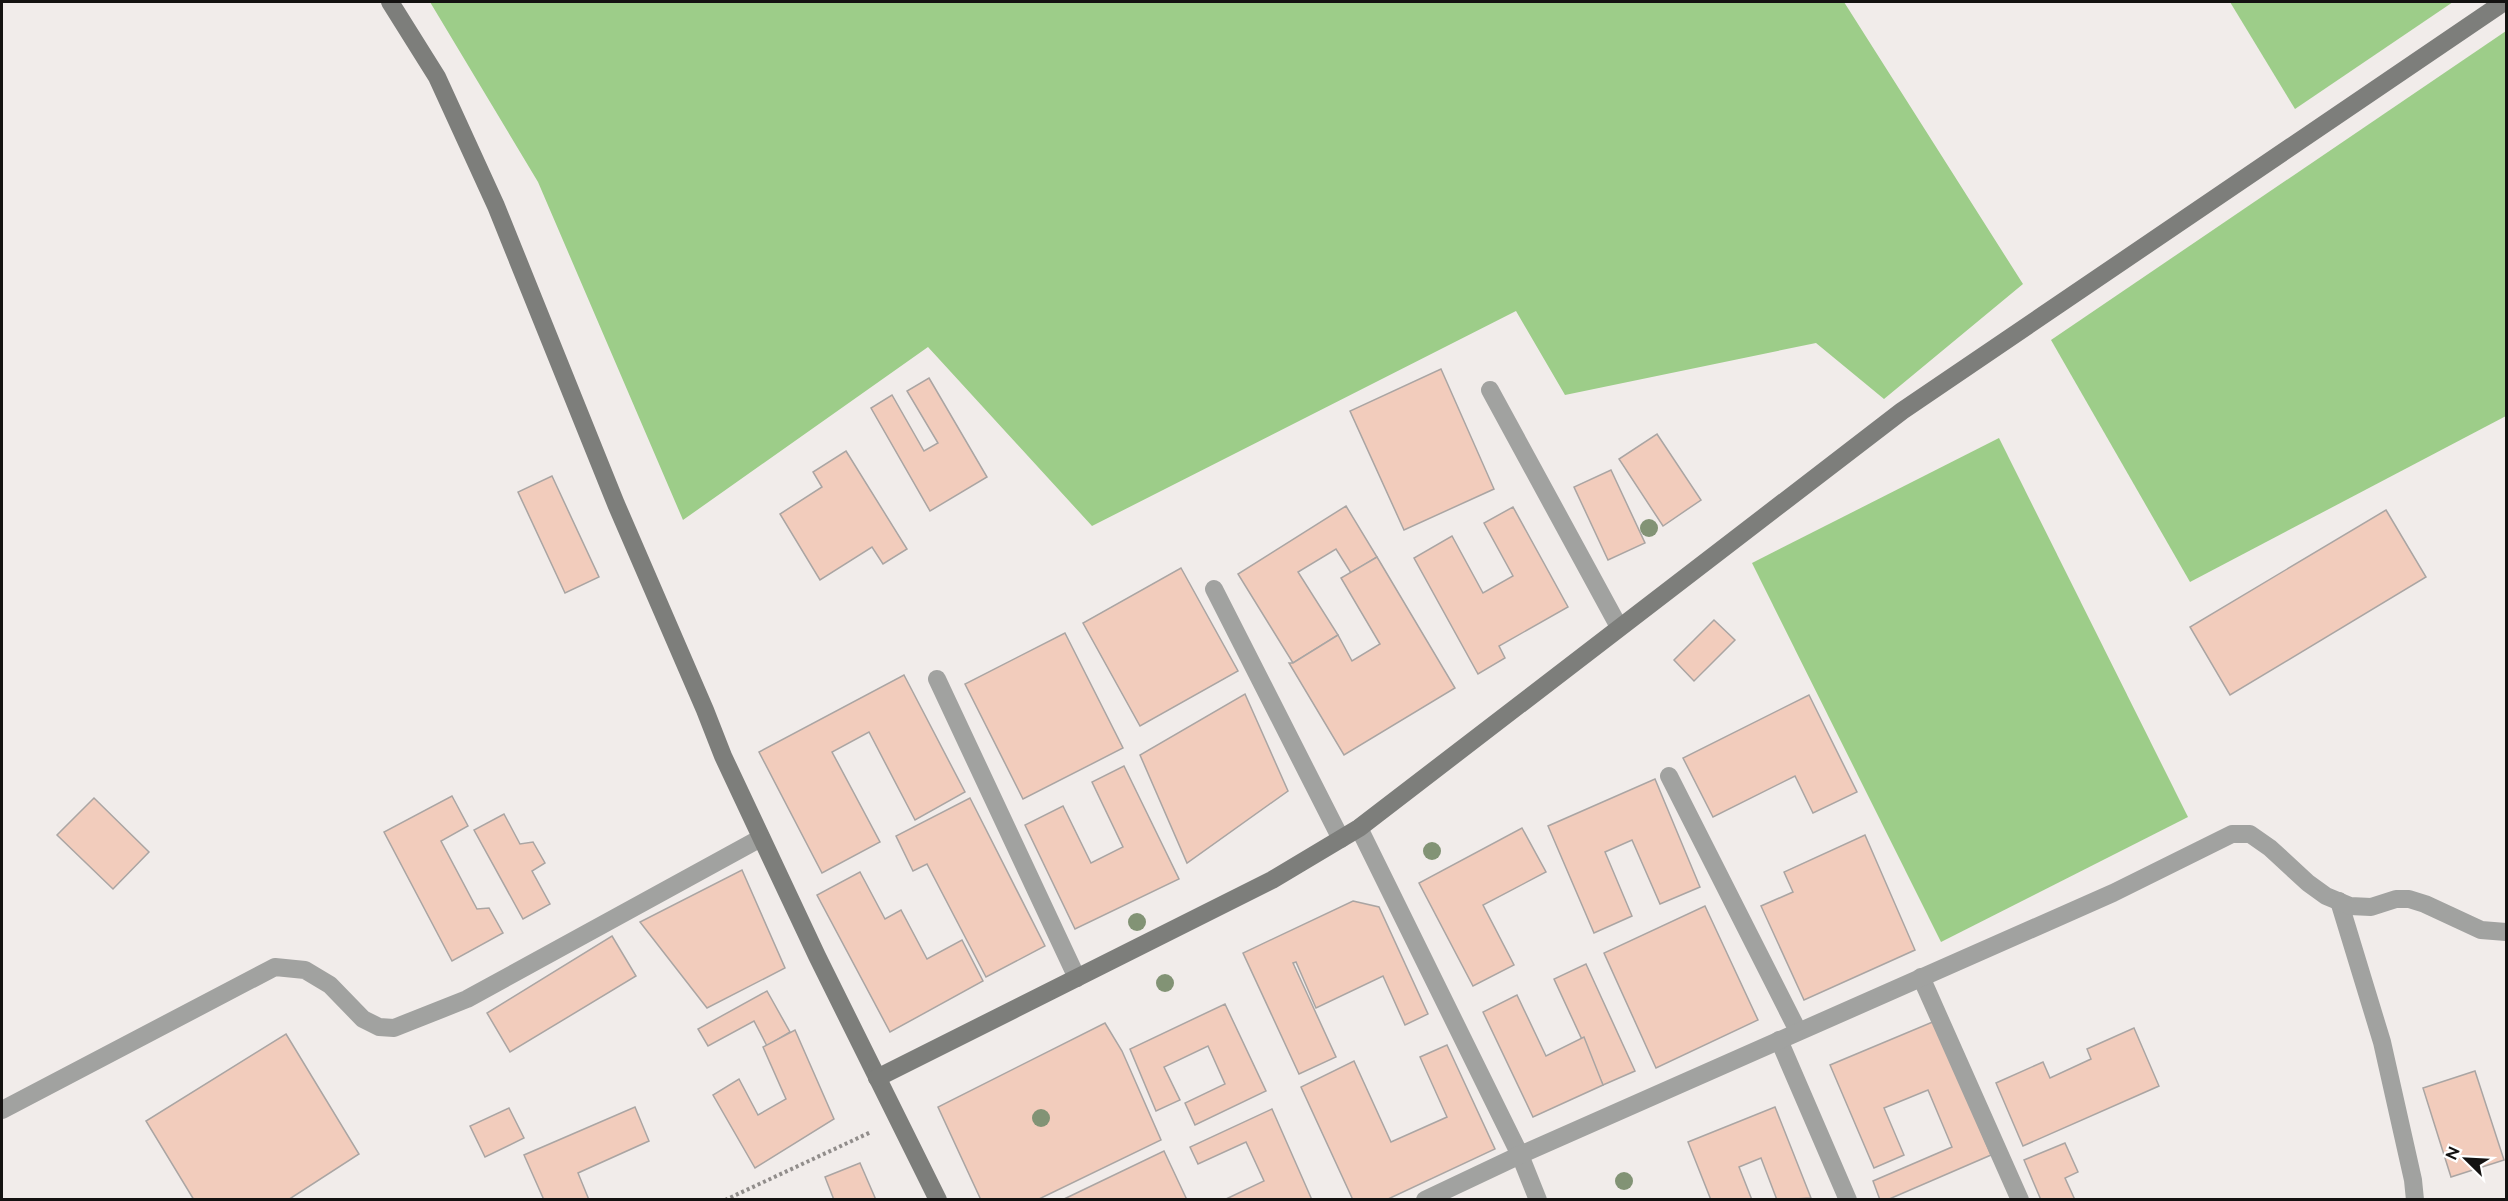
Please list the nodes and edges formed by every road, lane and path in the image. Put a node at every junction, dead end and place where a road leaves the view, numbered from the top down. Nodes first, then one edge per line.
1 (390, 2) edge
2 (2504, 2) edge
3 (1490, 390) dead end
4 (1214, 589) dead end
5 (1619, 627) junction
6 (937, 679) dead end
7 (1669, 776) dead end
8 (1359, 828) junction
9 (761, 837) junction
10 (1341, 839) junction
11 (2339, 901) junction
12 (2506, 932) edge
13 (1921, 977) junction
14 (1077, 978) junction
15 (1798, 1031) junction
16 (1779, 1040) junction
17 (877, 1078) junction
18 (2, 1110) edge
19 (899, 1119) junction
20 (1520, 1155) junction
21 (725, 1200) edge
22 (938, 1200) edge
23 (1425, 1200) edge
24 (1538, 1200) edge
25 (1848, 1200) edge
26 (2020, 1200) edge
27 (2415, 1200) edge

1 - 9 street
2 - 5 street
3 - 5 street
4 - 10 street
5 - 8 street
6 - 14 street
7 - 15 street
8 - 10 street
8 - 20 street
9 - 17 street
9 - 18 street
10 - 14 street
11 - 12 street
11 - 13 street
11 - 27 street
13 - 15 street
13 - 26 street
14 - 17 street
15 - 16 street
16 - 20 street
16 - 25 street
17 - 19 street
19 - 21 path
19 - 22 street
20 - 23 street
20 - 24 street

